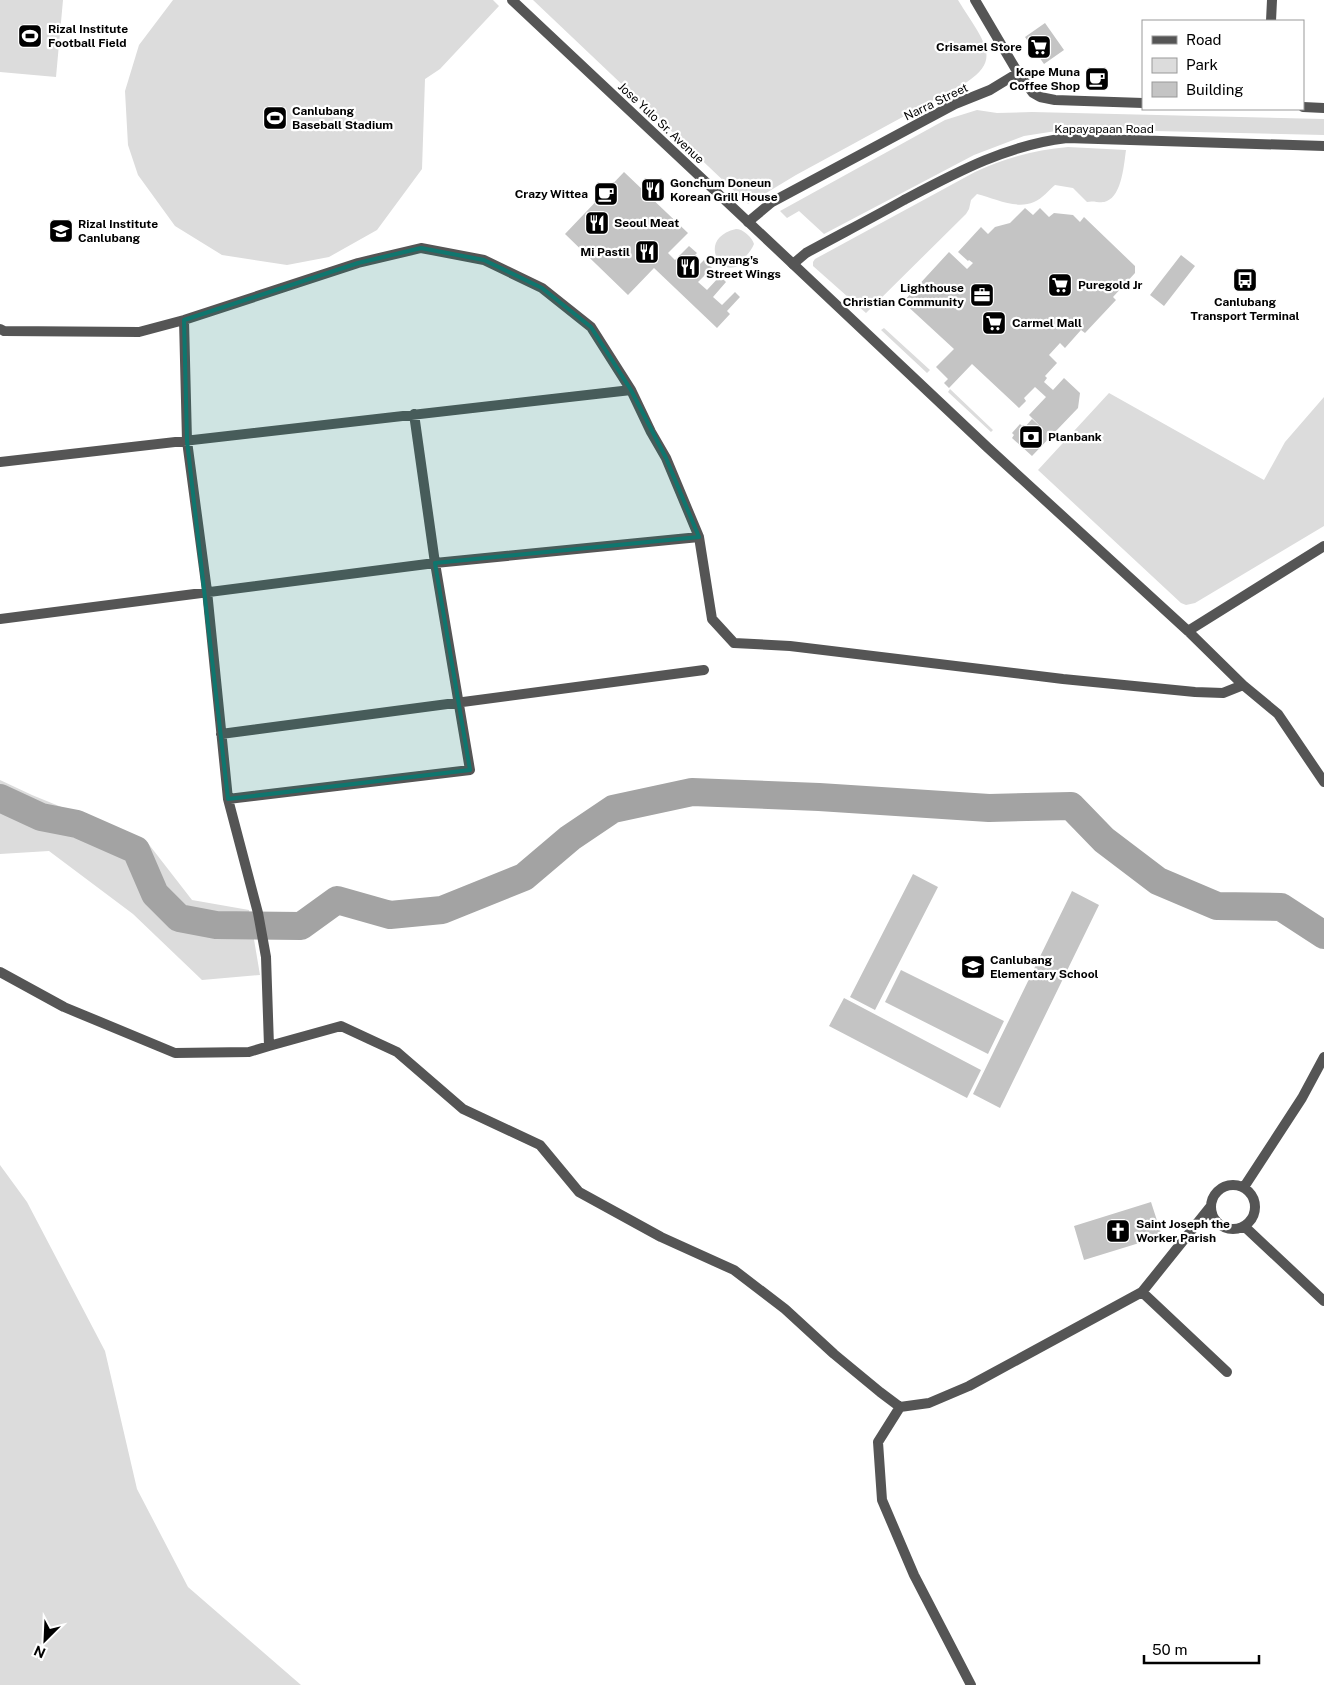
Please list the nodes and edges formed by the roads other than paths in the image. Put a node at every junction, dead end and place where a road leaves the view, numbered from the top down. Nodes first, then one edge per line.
1 (512, 0) edge
2 (975, 0) edge
3 (1272, 0) edge
4 (1271, 20) edge
5 (1018, 73) junction
6 (1142, 103) edge
7 (1304, 108) edge
8 (1324, 108) edge
9 (1324, 146) edge
10 (748, 222) junction
11 (793, 264) junction
12 (184, 320) junction
13 (0, 329) edge
14 (631, 390) junction
15 (414, 414) junction
16 (187, 441) junction
17 (0, 462) edge
18 (698, 537) junction
19 (1324, 546) edge
20 (435, 563) junction
21 (207, 591) junction
22 (0, 619) edge
23 (1188, 632) junction
24 (704, 670) dead end
25 (1242, 685) junction
26 (458, 702) junction
27 (221, 734) junction
28 (1324, 782) edge
29 (228, 799) junction
30 (0, 972) edge
31 (269, 1046) junction
32 (1324, 1057) edge
33 (1244, 1187) junction
34 (1211, 1206) junction
35 (1244, 1227) junction
36 (1142, 1292) junction
37 (1324, 1301) edge
38 (1227, 1372) dead end
39 (900, 1407) junction
40 (971, 1685) edge

1 - 10 street, Jose Yulo Sr. Avenue
2 - 5 street
3 - 4 street
5 - 6 street
5 - 10 street, Narra Street
7 - 8 street
9 - 11 street, Kapayapaan Road
10 - 11 street, Jose Yulo Sr. Avenue
11 - 23 street, Jose Yulo Sr. Avenue
12 - 13 street
12 - 14 street
12 - 16 street
14 - 15 street
14 - 18 street
15 - 16 street
15 - 20 street
16 - 17 street
16 - 21 street
18 - 20 street
18 - 25 street
19 - 23 street
20 - 21 street
20 - 26 street
21 - 22 street
21 - 27 street
23 - 25 street, Jose Yulo Sr. Avenue
24 - 26 street
25 - 28 street, Jose Yulo Sr. Avenue
26 - 27 street
26 - 29 street
27 - 29 street
29 - 31 street
30 - 31 street
31 - 39 street
32 - 33 street
33 - 34 street
33 - 35 street
34 - 35 street
34 - 36 street
35 - 37 street
36 - 38 street
36 - 39 street
39 - 40 street

